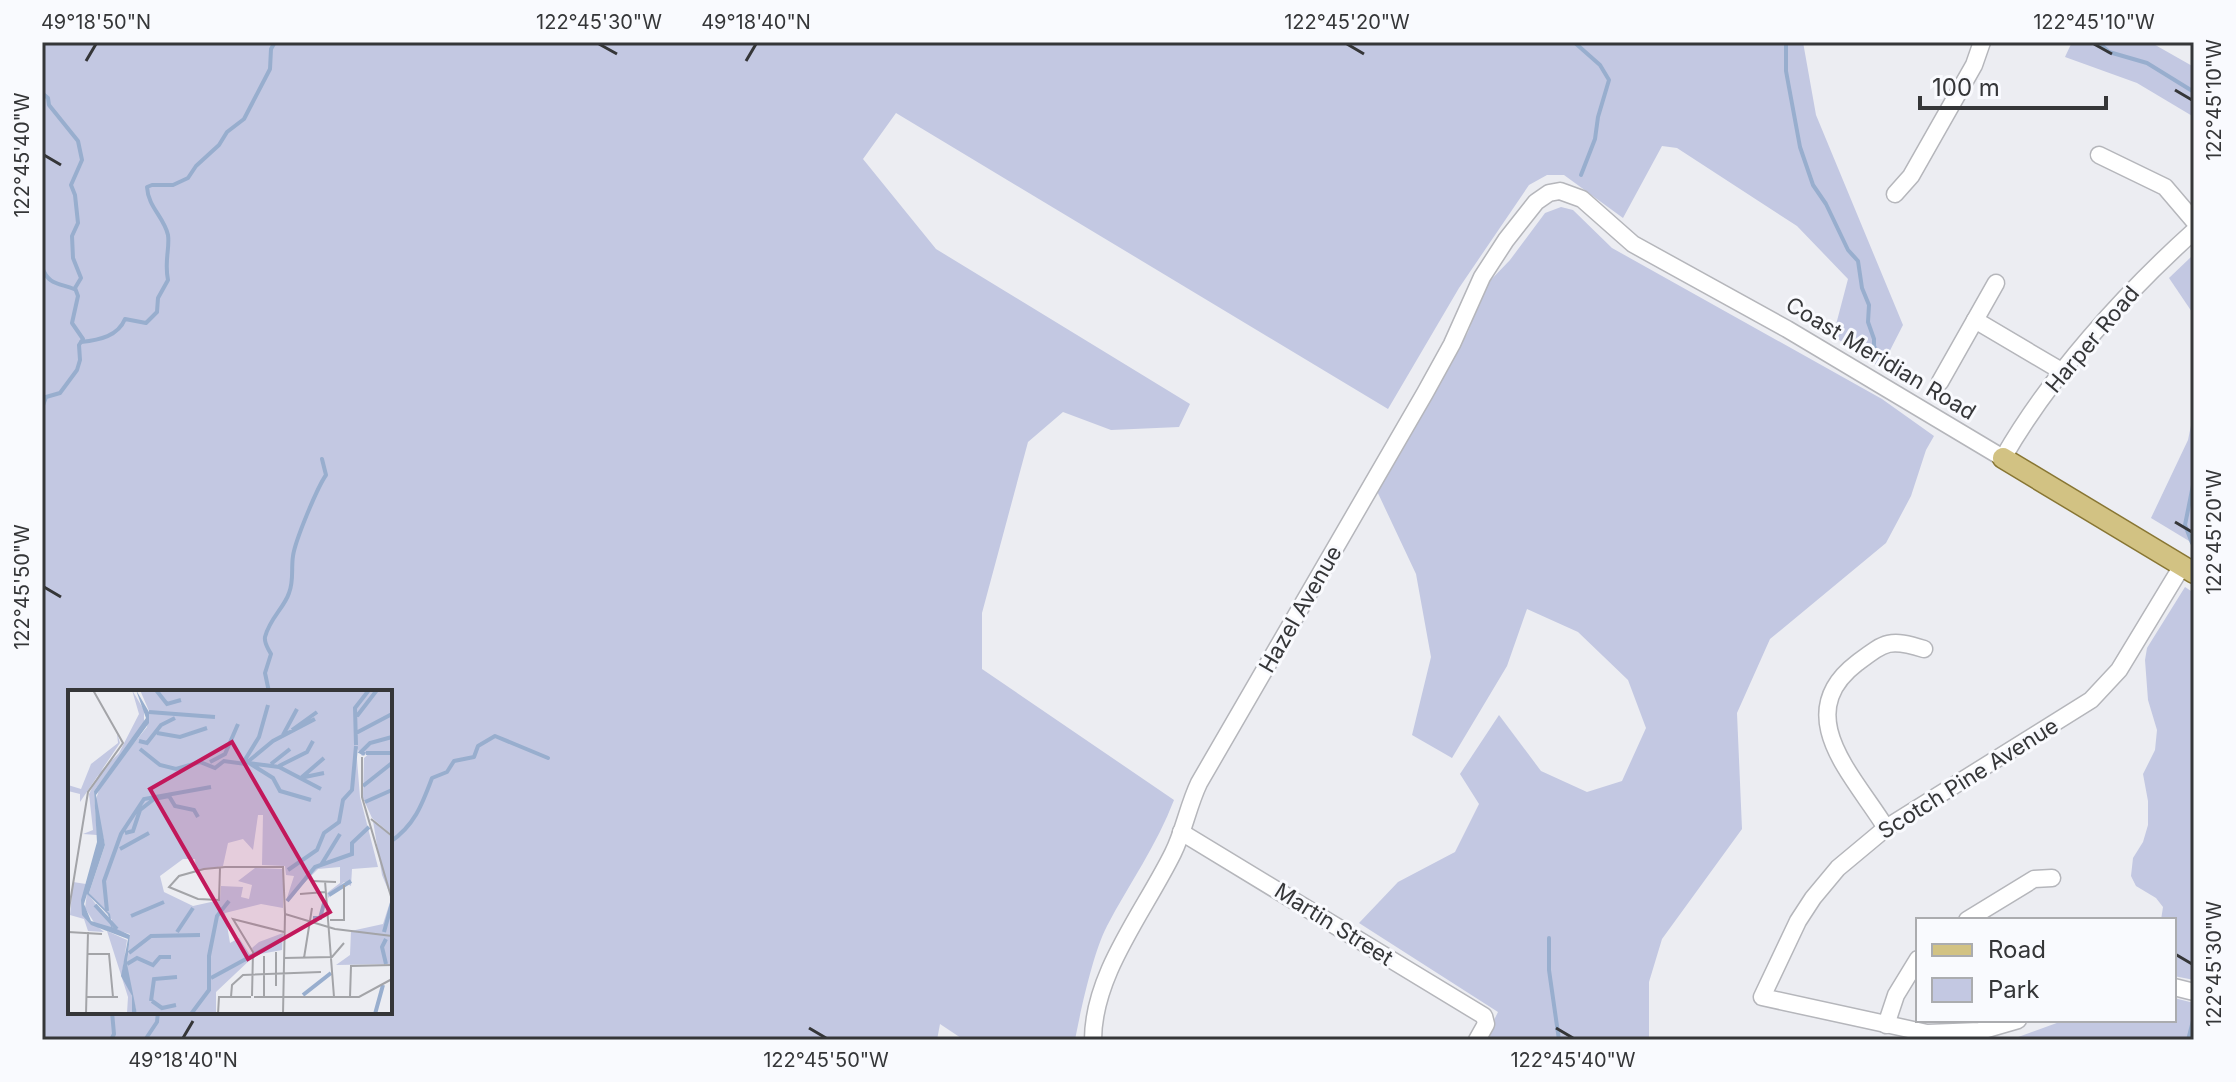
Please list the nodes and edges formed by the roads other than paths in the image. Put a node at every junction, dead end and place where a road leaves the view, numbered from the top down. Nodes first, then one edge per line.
1 (1982, 42) edge
2 (2099, 155) dead end
3 (1895, 194) dead end
4 (1545, 195) joint
5 (2194, 221) edge
6 (2194, 231) edge
7 (1996, 283) dead end
8 (1975, 320) junction
9 (2063, 372) junction
10 (1940, 382) dead end
11 (2003, 458) junction
12 (2188, 569) edge
13 (1924, 649) dead end
14 (1886, 828) junction
15 (1181, 832) junction
16 (2052, 878) dead end
17 (1970, 918) edge
18 (1916, 962) edge
19 (2011, 1022) edge
20 (1886, 1025) junction
21 (1093, 1040) edge
22 (1477, 1040) edge

1 - 3 street
2 - 5 street
4 - 11 street, Coast Meridian Road
4 - 15 street, Hazel Avenue
6 - 9 street, Harper Road
7 - 8 street
8 - 9 street
8 - 10 street
9 - 11 street, Harper Road
11 - 12 main road, Coast Meridian Road
12 - 14 street, Scotch Pine Avenue
13 - 14 street
14 - 20 street, Scotch Pine Avenue
15 - 21 street, Hazel Avenue
15 - 22 street, Martin Street
16 - 17 street
18 - 20 street
19 - 20 street

